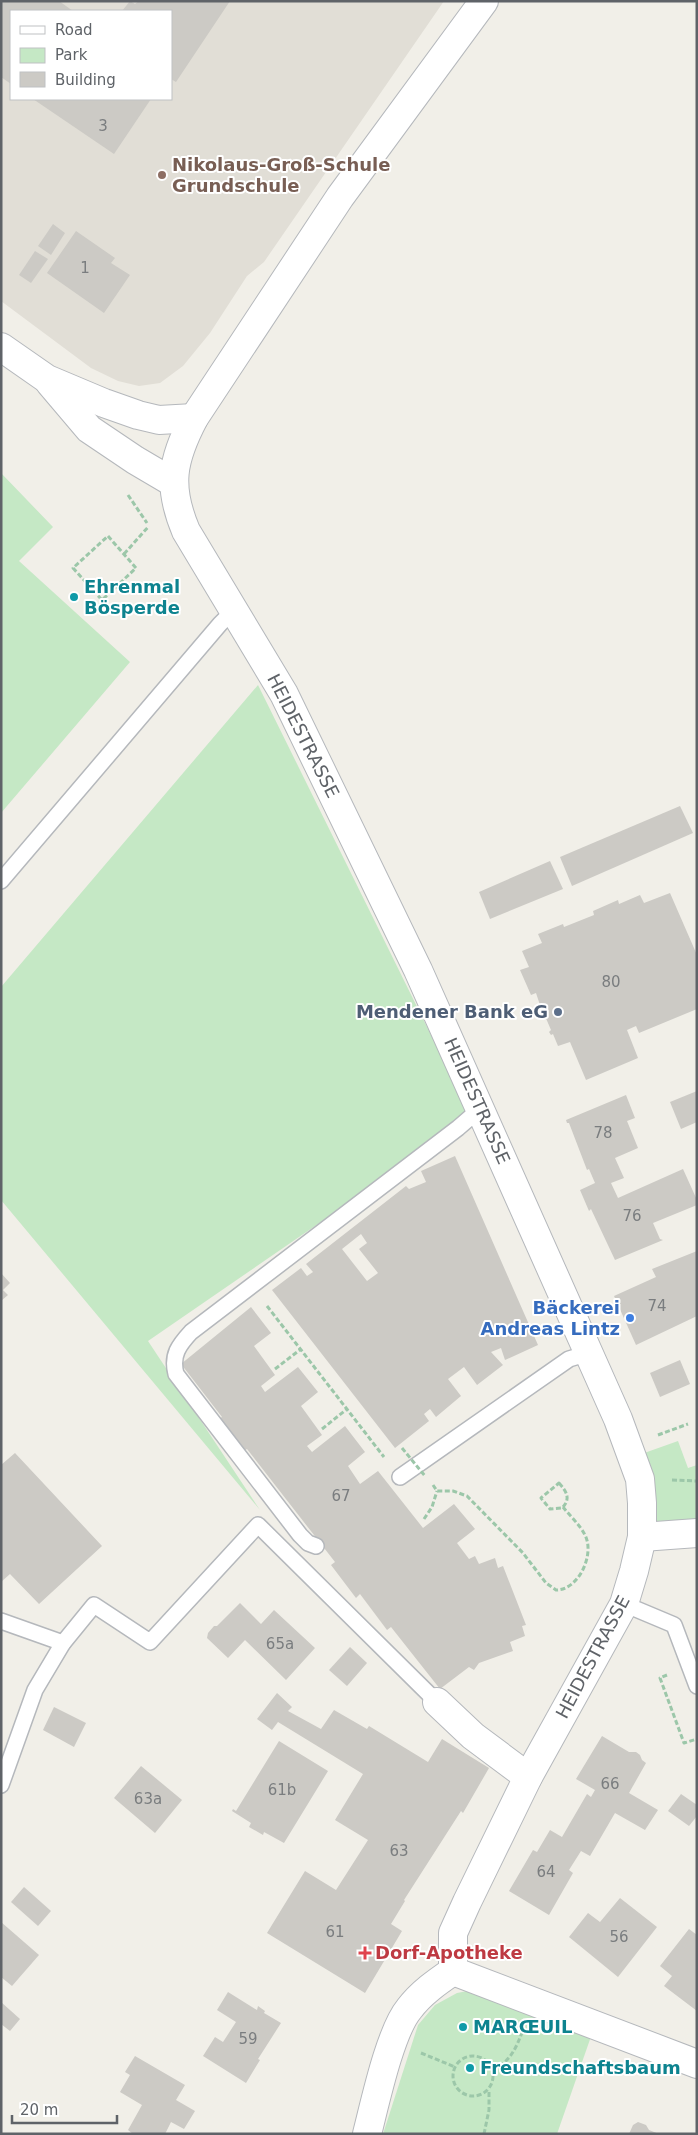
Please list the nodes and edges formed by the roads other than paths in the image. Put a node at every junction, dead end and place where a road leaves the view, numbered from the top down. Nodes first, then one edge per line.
1 (484, 1) edge
2 (1, 347) edge
3 (47, 379) junction
4 (194, 418) junction
5 (174, 483) junction
6 (233, 611) junction
7 (1, 882) edge
8 (480, 1109) junction
9 (589, 1353) junction
10 (400, 1477) road end
11 (697, 1533) edge
12 (642, 1537) junction
13 (316, 1546) dead end
14 (624, 1604) junction
15 (1, 1621) edge
16 (63, 1643) junction
17 (697, 1686) edge
18 (437, 1702) joint
19 (528, 1777) junction
20 (1, 1785) edge
21 (453, 1971) junction
22 (697, 2064) edge
23 (367, 2134) edge

1 - 4 street, HEIDESTRASSE
2 - 3 street
3 - 4 street
3 - 5 street
4 - 5 street, HEIDESTRASSE
5 - 6 street, HEIDESTRASSE
6 - 7 lane
6 - 8 street, HEIDESTRASSE
8 - 9 street, HEIDESTRASSE
8 - 13 lane
9 - 10 lane
9 - 12 street, HEIDESTRASSE
11 - 12 street
12 - 14 street, HEIDESTRASSE
14 - 17 lane
14 - 19 street, HEIDESTRASSE
15 - 16 lane
16 - 18 lane
16 - 20 lane
18 - 19 street
19 - 21 street, HEIDESTRASSE
21 - 22 street
21 - 23 street

